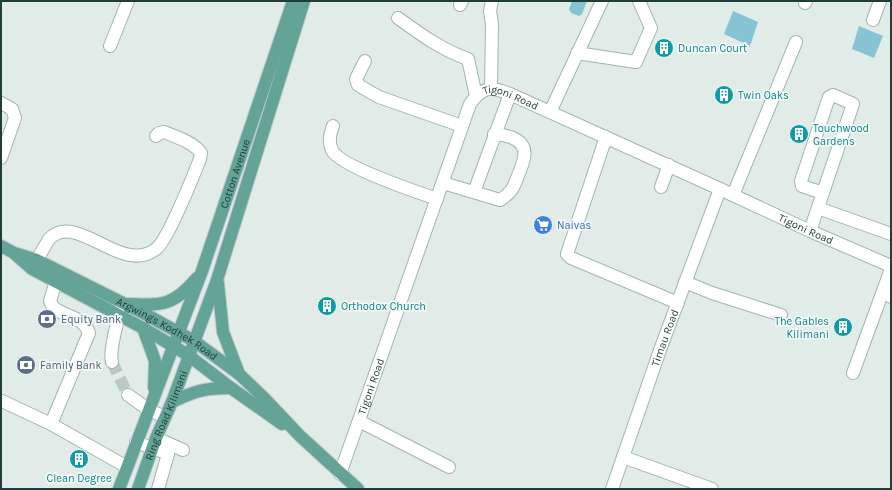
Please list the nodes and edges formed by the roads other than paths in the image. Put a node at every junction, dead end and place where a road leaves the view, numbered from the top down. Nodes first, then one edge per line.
1 (128, 1) edge
2 (293, 1) edge
3 (304, 1) edge
4 (492, 1) edge
5 (602, 1) edge
6 (639, 1) edge
7 (880, 1) edge
8 (398, 18) dead end
9 (873, 20) dead end
10 (796, 42) dead end
11 (110, 46) dead end
12 (577, 53) junction
13 (365, 61) dead end
14 (491, 88) junction
15 (510, 94) junction
16 (476, 96) junction
17 (1, 103) edge
18 (550, 112) junction
19 (333, 126) dead end
20 (462, 126) junction
21 (494, 134) junction
22 (156, 136) dead end
23 (606, 137) junction
24 (1, 158) edge
25 (669, 165) junction
26 (442, 183) junction
27 (661, 187) dead end
28 (720, 189) junction
29 (474, 192) junction
30 (823, 193) junction
31 (733, 195) junction
32 (437, 199) junction
33 (818, 208) junction
34 (810, 231) junction
35 (891, 234) edge
36 (1, 246) edge
37 (34, 264) junction
38 (891, 268) edge
39 (202, 271) junction
40 (217, 280) junction
41 (56, 282) junction
42 (685, 282) junction
43 (678, 303) junction
44 (124, 304) junction
45 (119, 315) junction
46 (782, 316) dead end
47 (143, 328) junction
48 (179, 332) junction
49 (194, 341) junction
50 (174, 346) junction
51 (188, 355) junction
52 (112, 362) tunnel mouth
53 (853, 373) dead end
54 (239, 374) junction
55 (231, 388) junction
56 (128, 395) tunnel mouth
57 (2, 401) dead end
58 (172, 402) junction
59 (151, 405) junction
60 (165, 417) junction
61 (359, 421) junction
62 (51, 424) junction
63 (300, 436) junction
64 (136, 442) junction
65 (154, 443) junction
66 (183, 450) dead end
67 (623, 457) junction
68 (449, 466) dead end
69 (127, 467) junction
70 (340, 474) junction
71 (119, 489) edge
72 (138, 489) edge
73 (158, 489) edge
74 (358, 489) edge
75 (612, 489) edge
76 (712, 489) edge

1 - 11 street
2 - 39 main road, Cotton Avenue
3 - 40 main road, Cotton Avenue
4 - 14 street
5 - 12 street
6 - 12 street
7 - 9 street
8 - 16 street
10 - 31 street
12 - 18 street
13 - 20 street
14 - 15 street, Tigoni Road
14 - 16 street, Tigoni Road
15 - 18 street, Tigoni Road
15 - 21 street
16 - 20 street, Tigoni Road
17 - 24 street
18 - 23 street, Tigoni Road
19 - 32 street
20 - 26 street, Tigoni Road
21 - 29 street
21 - 29 street
22 - 37 street
23 - 25 street, Tigoni Road
23 - 43 street
25 - 27 street
25 - 28 street, Tigoni Road
26 - 29 street
26 - 32 street, Tigoni Road
28 - 31 street, Tigoni Road
28 - 42 street, Timau Road
30 - 30 street
30 - 33 street
31 - 34 street, Tigoni Road
32 - 61 street, Tigoni Road
33 - 34 street
33 - 35 street
34 - 38 street, Tigoni Road
36 - 37 main road, Argwings Kodhek Road
37 - 41 main road, Argwings Kodhek Road
37 - 44 main road, Argwings Kodhek Road
38 - 53 street
39 - 44 main road
39 - 48 main road, Cotton Avenue
40 - 49 main road, Cotton Avenue
40 - 54 main road
41 - 45 main road, Argwings Kodhek Road
41 - 62 street
42 - 43 street, Timau Road
42 - 46 street
43 - 67 street, Timau Road
44 - 45 street
44 - 48 main road, Argwings Kodhek Road
45 - 47 main road, Argwings Kodhek Road
45 - 52 street
47 - 50 main road, Argwings Kodhek Road
47 - 59 main road
48 - 49 main road, Argwings Kodhek Road
48 - 50 main road, Cotton Avenue
49 - 51 main road, Ring Road Kilimani
49 - 54 main road, Argwings Kodhek Road
50 - 51 main road, Argwings Kodhek Road
50 - 59 main road, Ring Road Kilimani
51 - 55 main road, Argwings Kodhek Road
51 - 58 main road, Ring Road Kilimani
54 - 63 main road, Argwings Kodhek Road
55 - 58 main road
55 - 63 main road, Argwings Kodhek Road
56 - 59 street
57 - 62 street
58 - 60 main road, Ring Road Kilimani
59 - 60 street
59 - 64 main road, Ring Road Kilimani
60 - 65 main road, Ring Road Kilimani
61 - 68 street
61 - 70 street, Tigoni Road
62 - 69 street
63 - 70 main road, Argwings Kodhek Road
64 - 65 street
64 - 69 main road, Ring Road Kilimani
65 - 66 street
65 - 72 main road, Ring Road Kilimani
65 - 73 street
67 - 75 street, Timau Road
67 - 76 street
69 - 71 main road, Ring Road Kilimani
70 - 74 main road, Argwings Kodhek Road

